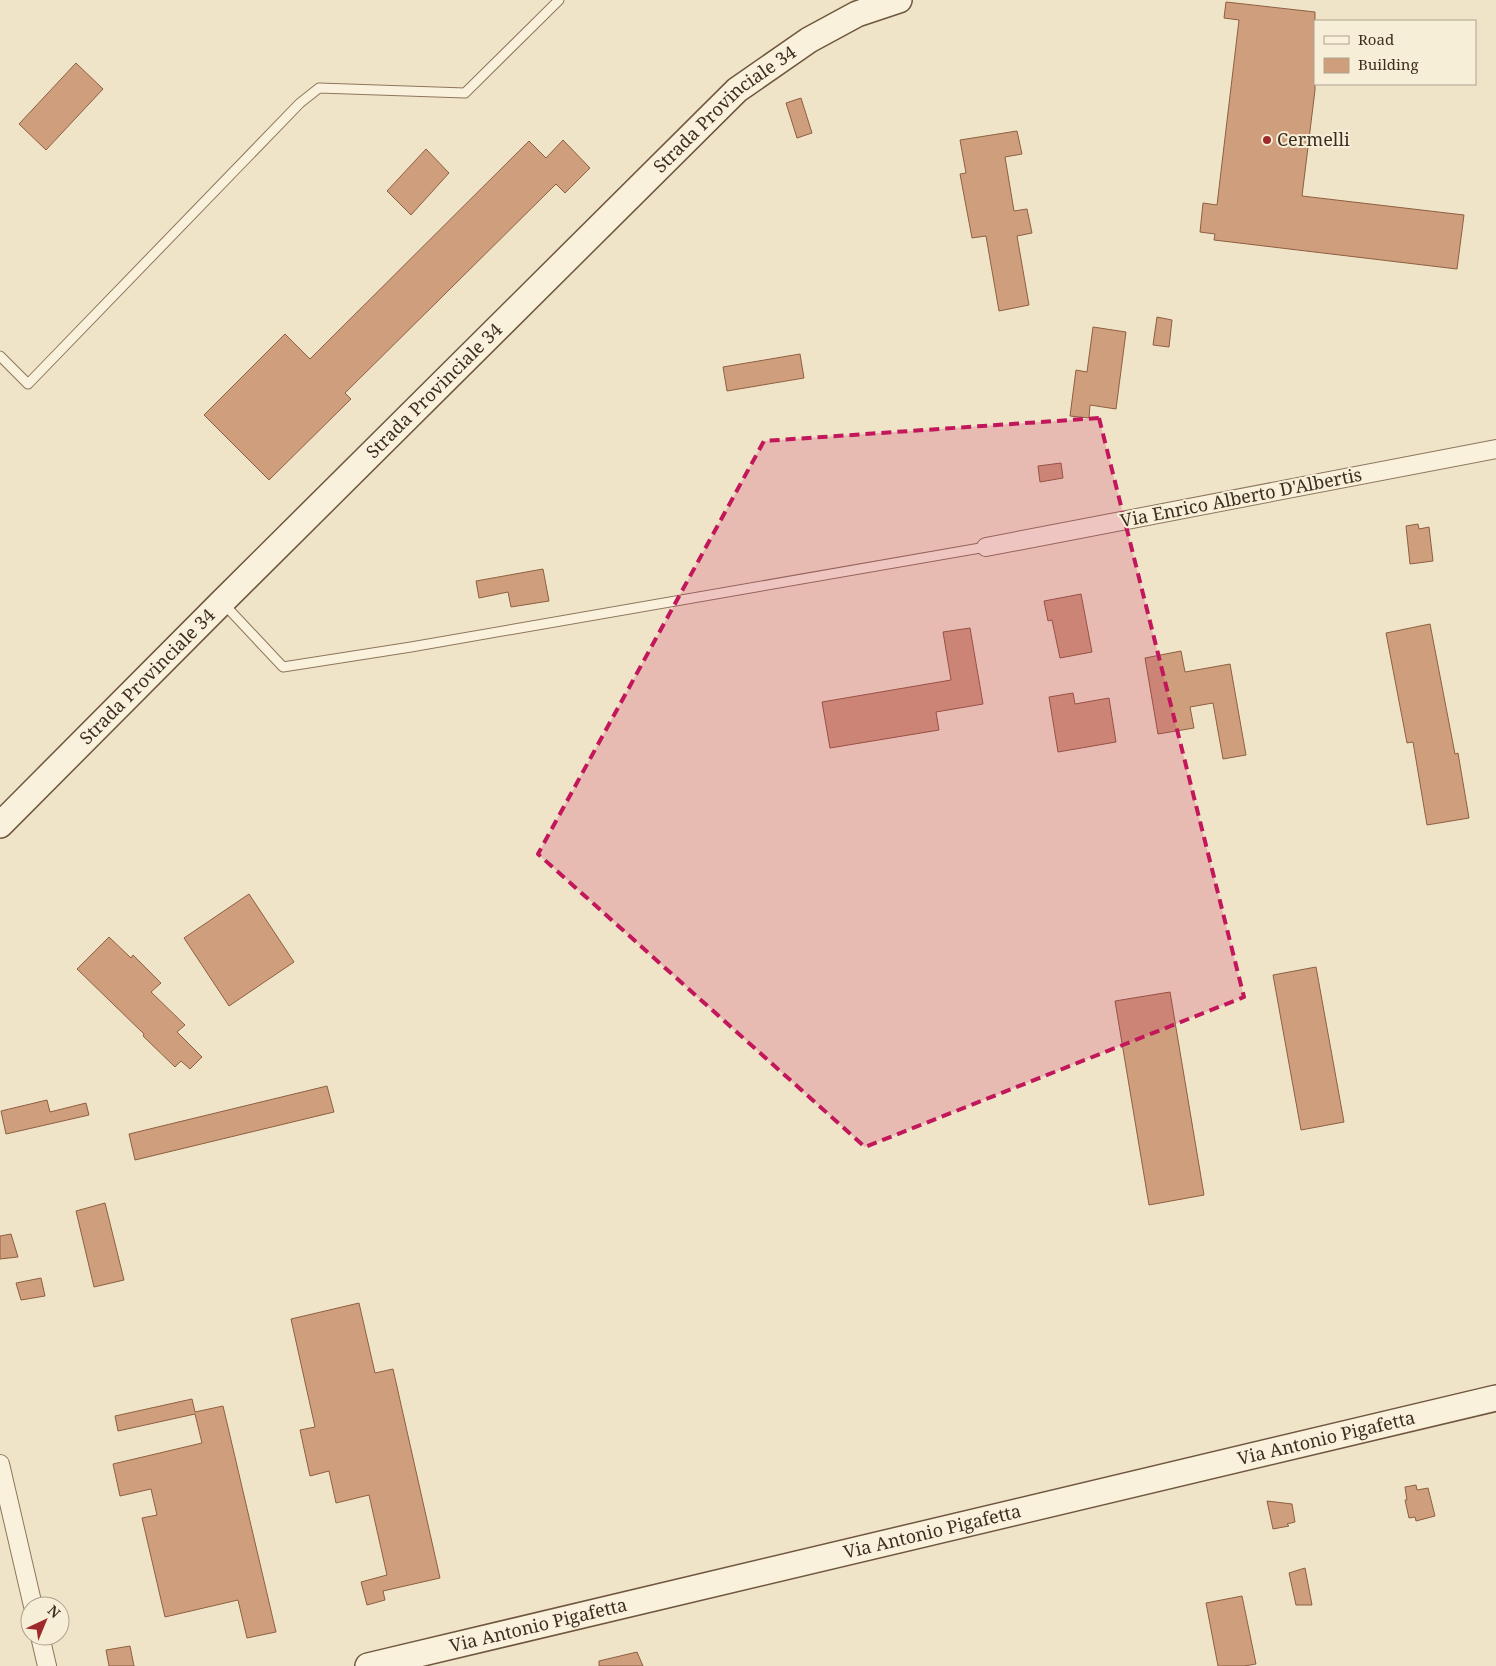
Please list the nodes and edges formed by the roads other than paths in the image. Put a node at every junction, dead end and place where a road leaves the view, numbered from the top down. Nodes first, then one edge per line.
1 (559, 0) edge
2 (899, 0) edge
3 (0, 356) edge
4 (1496, 449) edge
5 (986, 547) joint
6 (222, 602) junction
7 (0, 825) edge
8 (1496, 1398) edge
9 (0, 1464) edge
10 (31, 1596) edge
11 (42, 1646) edge
12 (47, 1666) edge
13 (368, 1666) edge

1 - 3 lane
2 - 6 main road, Strada Provinciale 34
4 - 5 street, Via Enrico Alberto D'Albertis
5 - 6 lane
6 - 7 main road, Strada Provinciale 34
8 - 13 main road, Via Antonio Pigafetta
9 - 10 street
11 - 12 street

